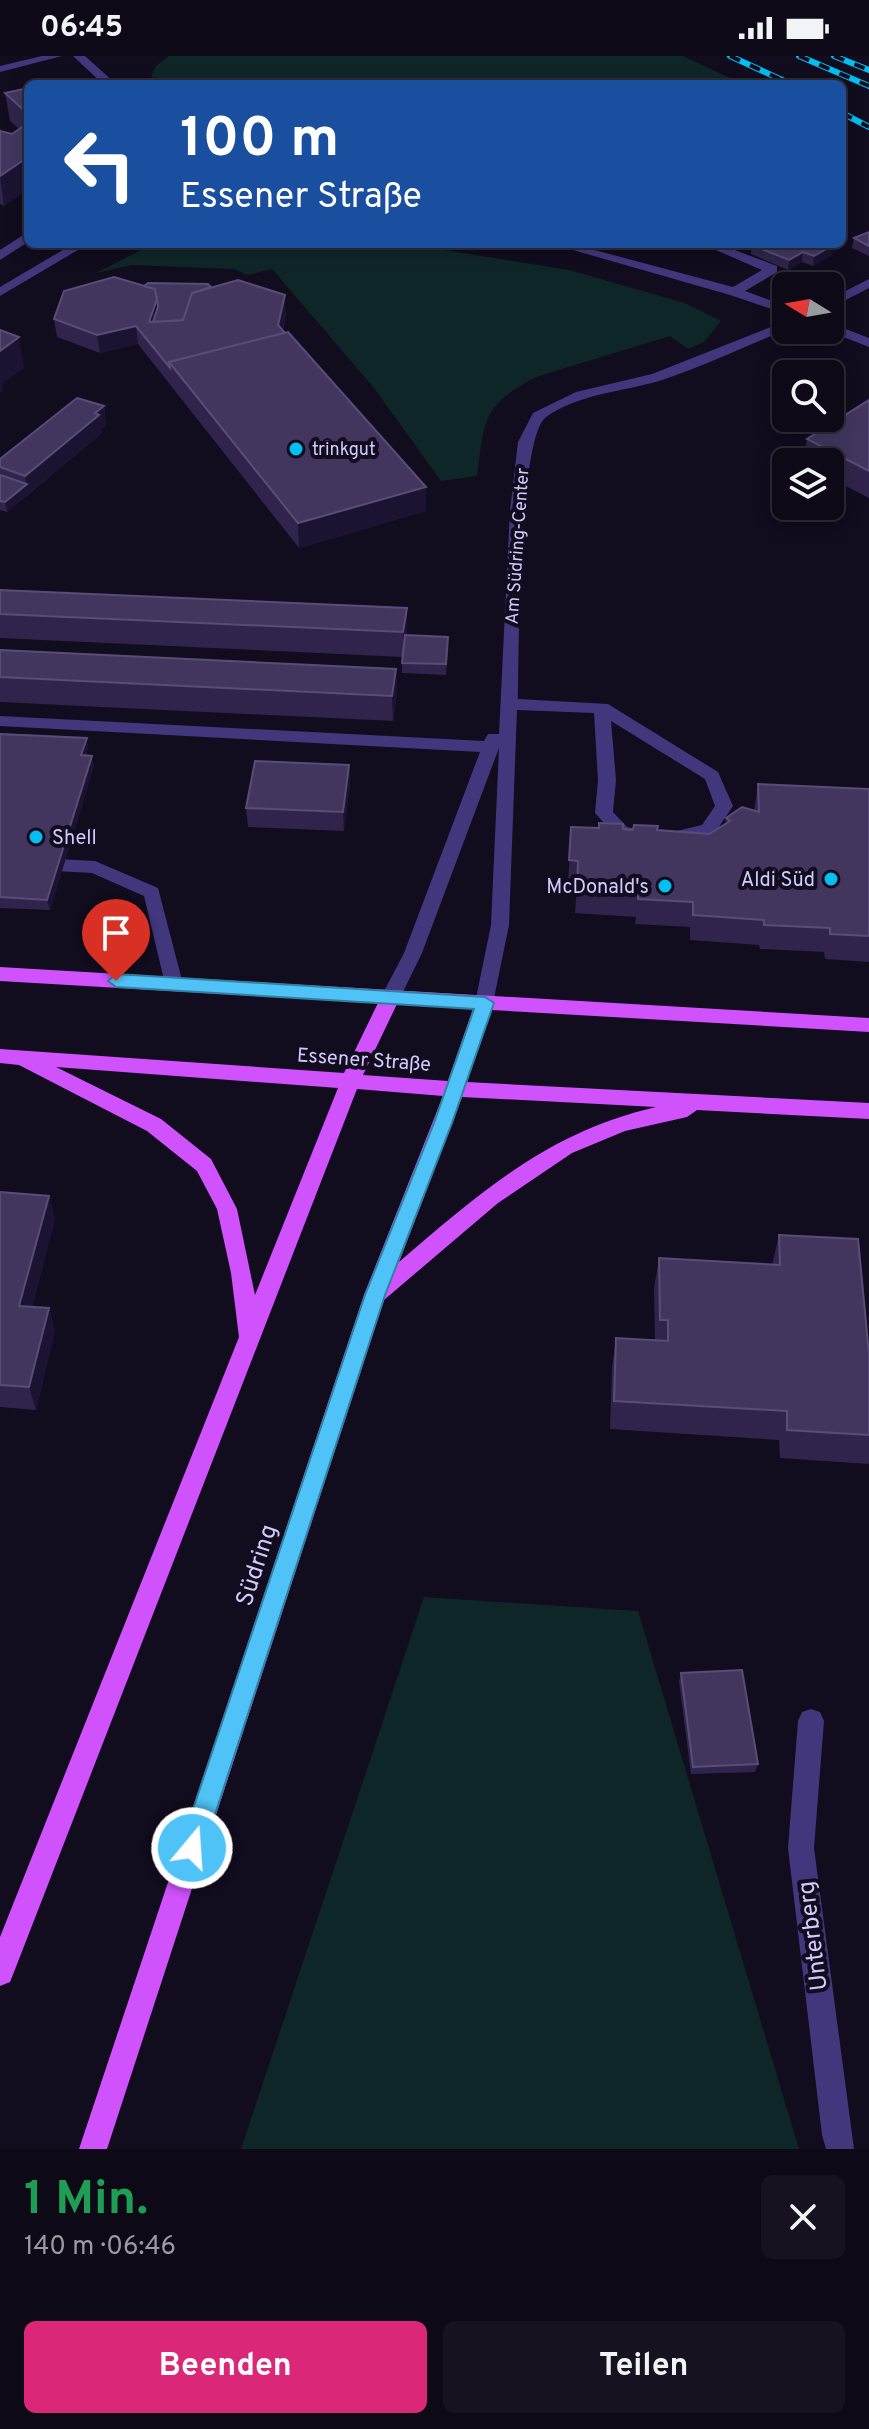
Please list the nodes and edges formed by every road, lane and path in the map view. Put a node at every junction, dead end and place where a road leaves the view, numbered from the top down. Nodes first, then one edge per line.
1 (56, 56) edge
2 (79, 56) edge
3 (0, 69) edge
4 (106, 80) edge
5 (24, 239) edge
6 (75, 248) edge
7 (575, 248) edge
8 (718, 248) edge
9 (0, 256) edge
10 (869, 283) edge
11 (0, 292) edge
12 (735, 292) junction
13 (844, 296) edge
14 (772, 305) edge
15 (772, 331) edge
16 (844, 333) edge
17 (869, 343) edge
18 (507, 704) junction
19 (602, 708) junction
20 (0, 721) edge
21 (491, 747) junction
22 (0, 862) edge
23 (0, 974) edge
24 (174, 984) junction
25 (391, 997) junction
26 (485, 1003) junction
27 (869, 1025) edge
28 (8, 1056) edge
29 (350, 1082) junction
30 (455, 1089) junction
31 (723, 1102) junction
32 (869, 1111) edge
33 (375, 1295) junction
34 (249, 1339) junction
35 (811, 1721) dead end
36 (0, 1972) edge
37 (93, 2149) edge
38 (840, 2149) edge

1 - 3 street
2 - 4 street
5 - 9 street
6 - 11 street
7 - 12 street
8 - 12 street
10 - 13 street
12 - 14 street
15 - 18 street, Am Südring-Center
16 - 17 street
18 - 19 street
18 - 21 street, Am Südring-Center
18 - 26 street, Am Südring-Center
19 - 19 street
20 - 21 street
21 - 25 street, Am Südring-Center
22 - 24 street
23 - 24 main road
24 - 25 main road
25 - 26 main road
25 - 29 main road
26 - 27 main road
26 - 30 main road, Südring
28 - 29 main road, Essener Straße
28 - 34 main road
29 - 30 main road, Essener Straße
29 - 34 main road
30 - 31 main road, Essener Straße
30 - 33 main road, Südring
31 - 32 main road, Essener Straße
31 - 33 main road
33 - 37 main road, Südring
34 - 36 main road
35 - 38 street, Unterberg

